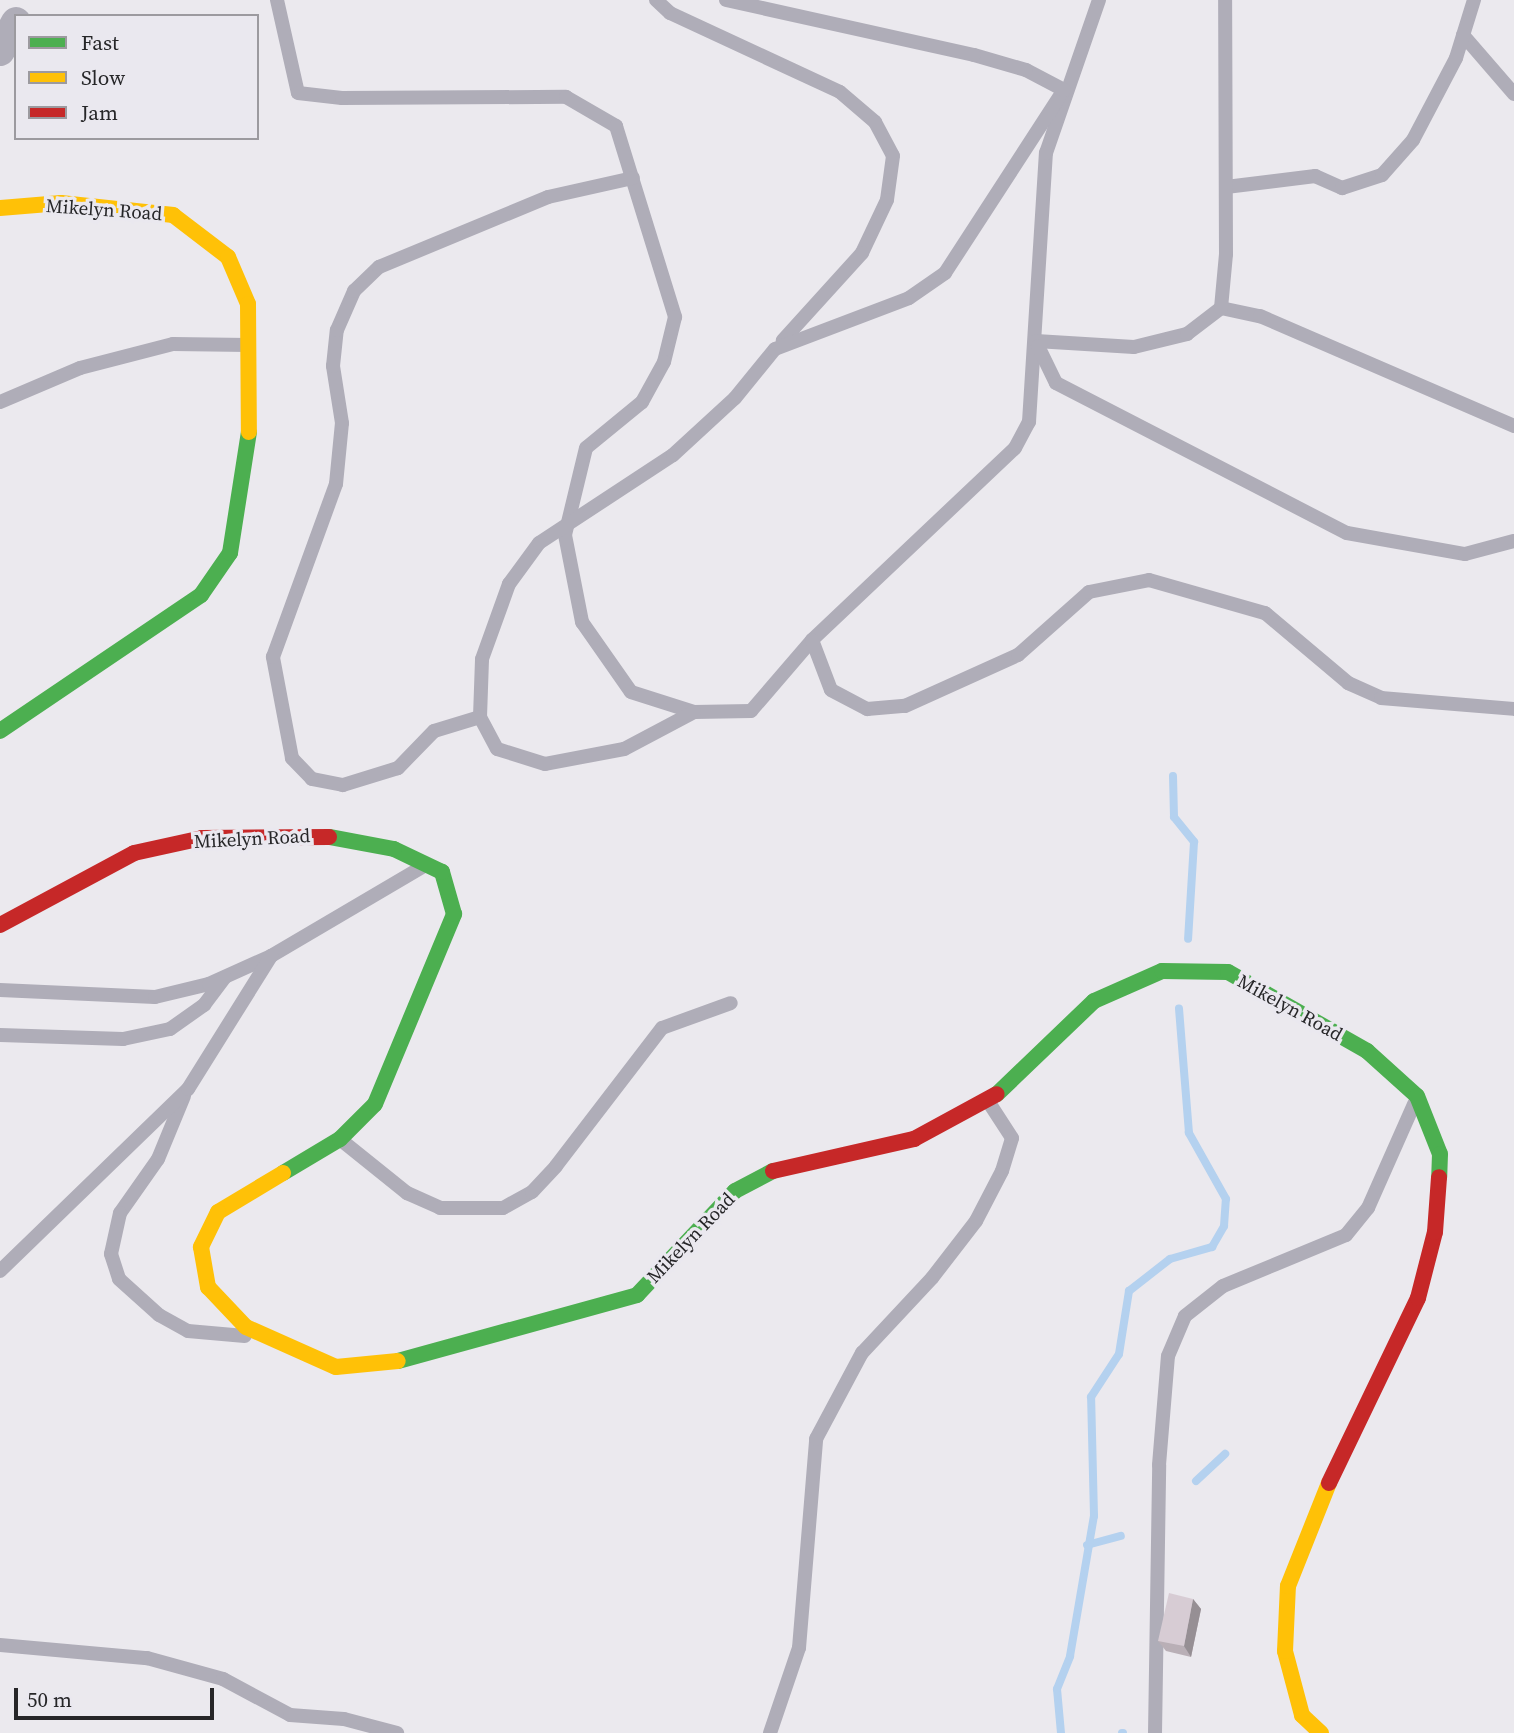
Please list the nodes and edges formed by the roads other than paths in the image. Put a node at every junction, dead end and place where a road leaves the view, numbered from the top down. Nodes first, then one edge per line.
1 (277, 0) edge
2 (656, 0) edge
3 (726, 0) edge
4 (1099, 0) edge
5 (1225, 0) edge
6 (1474, 0) edge
7 (14, 26) edge
8 (1463, 35) junction
9 (0, 51) edge
10 (1064, 90) junction
11 (1514, 94) edge
12 (634, 177) junction
13 (1226, 187) junction
14 (0, 208) edge
15 (1220, 307) junction
16 (1036, 341) junction
17 (248, 345) junction
18 (775, 349) junction
19 (0, 401) edge
20 (1514, 426) edge
21 (568, 521) junction
22 (1514, 541) edge
23 (812, 640) junction
24 (1514, 709) edge
25 (694, 712) junction
26 (480, 717) junction
27 (0, 731) edge
28 (426, 864) junction
29 (0, 925) edge
30 (271, 956) junction
31 (223, 978) junction
32 (0, 990) edge
33 (731, 1003) dead end
34 (0, 1035) edge
35 (188, 1089) junction
36 (1418, 1096) junction
37 (987, 1100) junction
38 (340, 1139) junction
39 (0, 1271) edge
40 (265, 1336) junction
41 (0, 1645) edge
42 (397, 1733) edge
43 (770, 1733) edge
44 (1155, 1733) edge
45 (1321, 1733) edge

1 - 12 lane
2 - 18 lane
3 - 10 lane
4 - 10 lane
5 - 13 lane
6 - 8 lane
7 - 9 street
8 - 11 lane
8 - 13 lane
10 - 16 lane
10 - 18 lane
12 - 21 lane
12 - 26 lane
13 - 15 lane
14 - 17 street, Mikelyn Road
15 - 16 lane
15 - 20 lane
16 - 22 lane
16 - 23 lane
17 - 19 lane
17 - 27 street, Mikelyn Road
18 - 21 lane
21 - 25 lane
21 - 26 lane
23 - 24 lane
23 - 25 lane
25 - 26 lane
28 - 29 street, Mikelyn Road
28 - 30 lane
28 - 38 street, Mikelyn Road
30 - 31 lane
30 - 35 lane
31 - 32 lane
31 - 34 lane
33 - 38 lane
35 - 39 lane
35 - 40 lane
36 - 37 street, Mikelyn Road
36 - 44 lane
36 - 45 street, Mikelyn Road
37 - 40 street, Mikelyn Road
37 - 43 lane
38 - 40 street, Mikelyn Road
41 - 42 lane

